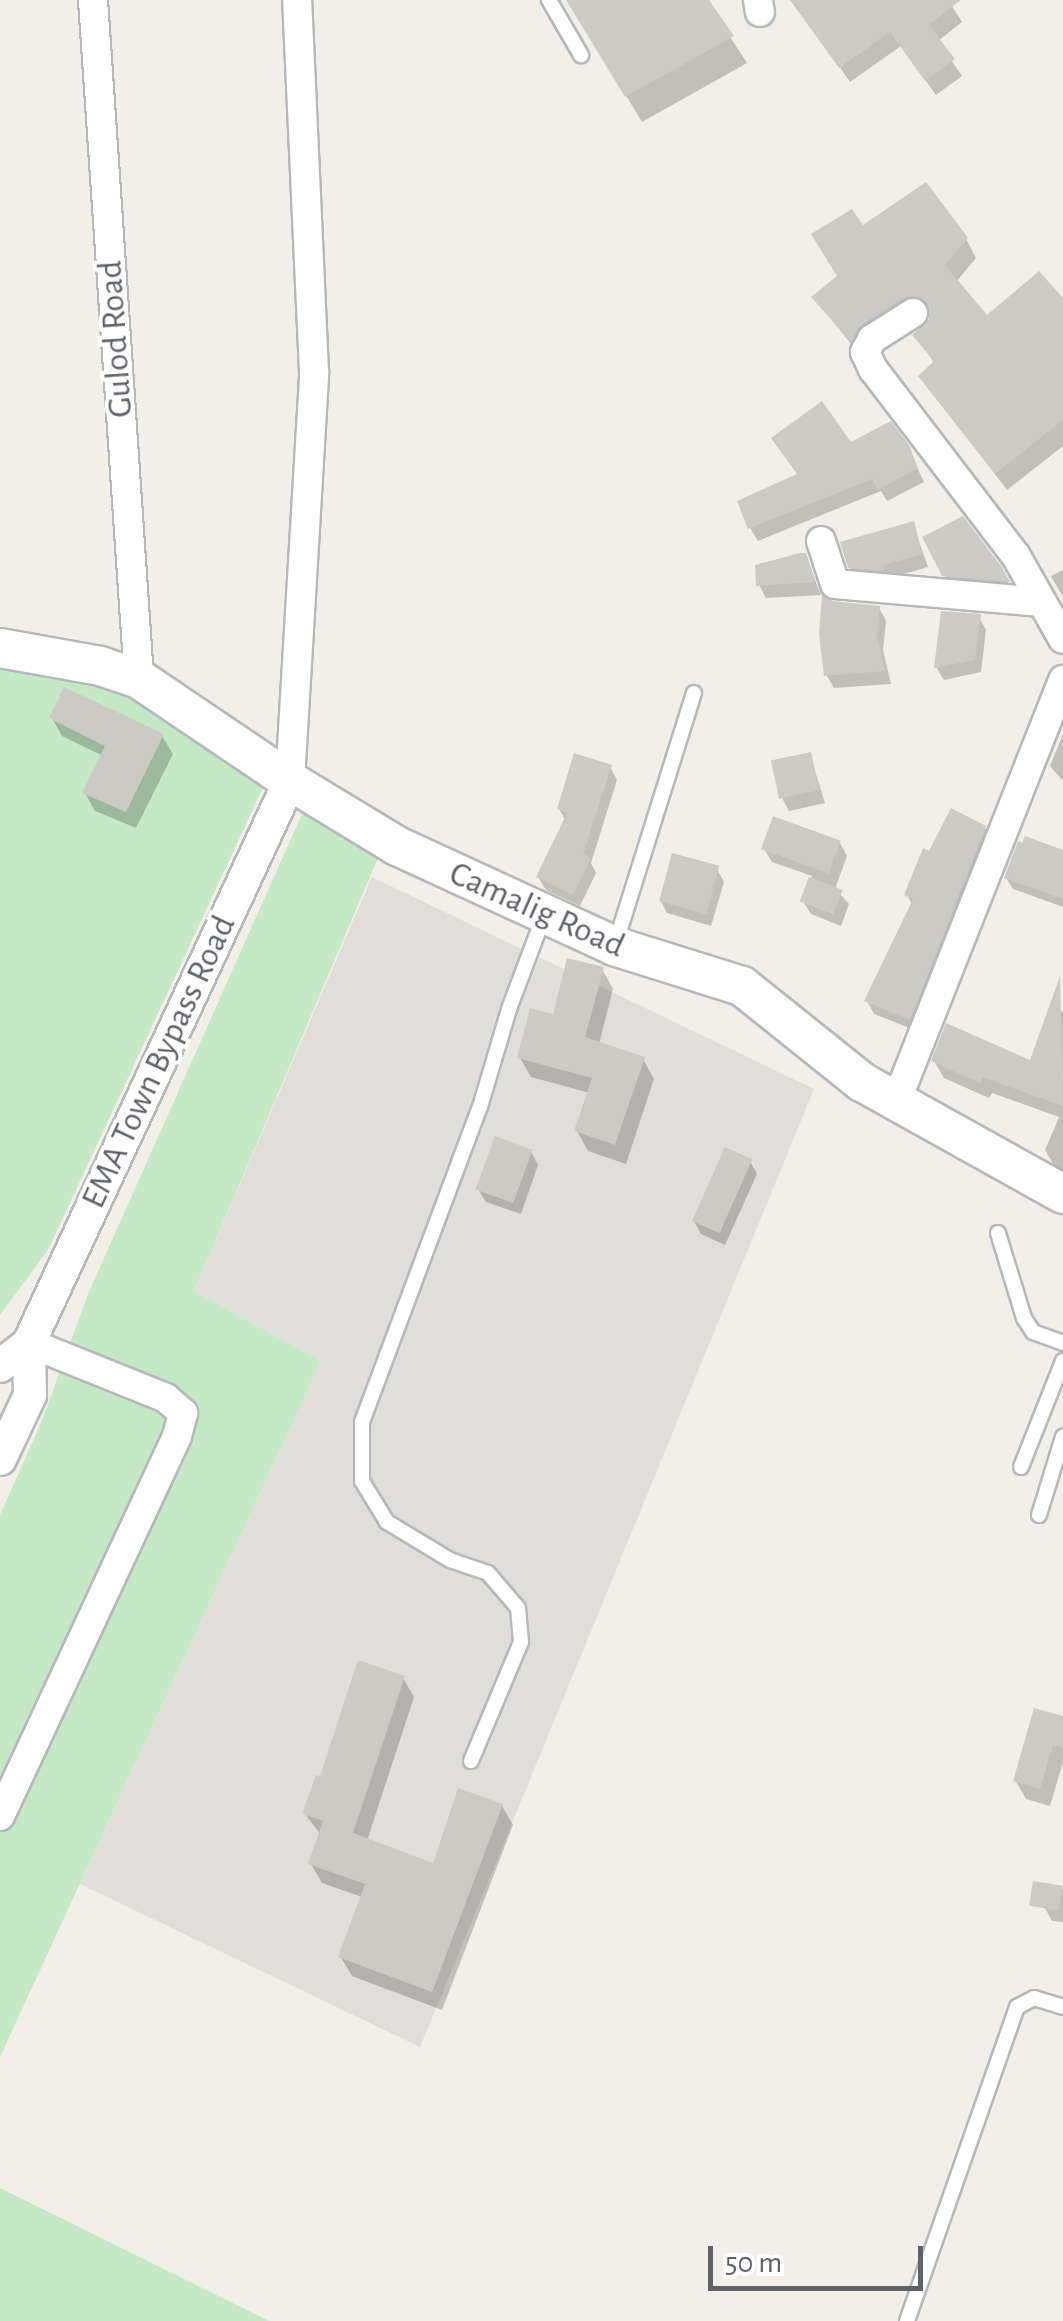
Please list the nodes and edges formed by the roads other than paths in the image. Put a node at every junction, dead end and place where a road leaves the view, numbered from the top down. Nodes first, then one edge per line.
1 (93, 0) edge
2 (297, 0) edge
3 (549, 0) edge
4 (581, 55) dead end
5 (913, 313) dead end
6 (820, 541) dead end
7 (1042, 602) junction
8 (1063, 639) edge
9 (0, 648) edge
10 (140, 678) junction
11 (1063, 680) edge
12 (694, 693) dead end
13 (290, 781) junction
14 (544, 916) junction
15 (614, 946) junction
16 (896, 1102) junction
17 (1063, 1194) edge
18 (998, 1233) dead end
19 (30, 1343) junction
20 (1063, 1343) edge
21 (1063, 1361) edge
22 (0, 1366) edge
23 (1063, 1436) edge
24 (0, 1459) edge
25 (1021, 1467) dead end
26 (1039, 1515) dead end
27 (471, 1761) dead end
28 (0, 1816) edge
29 (1063, 2007) edge
30 (908, 2321) edge

1 - 10 street, Gulod Road
2 - 13 street
3 - 4 lane
5 - 7 street
6 - 7 street
7 - 8 street
9 - 10 main road, Camalig Road
10 - 13 main road, Camalig Road
11 - 16 street
12 - 15 lane
13 - 14 main road, Camalig Road
13 - 19 street, EMA Town Bypass Road
14 - 15 main road, Camalig Road
14 - 27 lane
15 - 16 main road, Camalig Road
16 - 17 main road, Camalig Road
18 - 20 lane
19 - 22 street, EMA Town Bypass Road
19 - 24 street, EMA Town Bypass Road
19 - 28 street
21 - 25 lane
23 - 26 lane
29 - 30 lane

